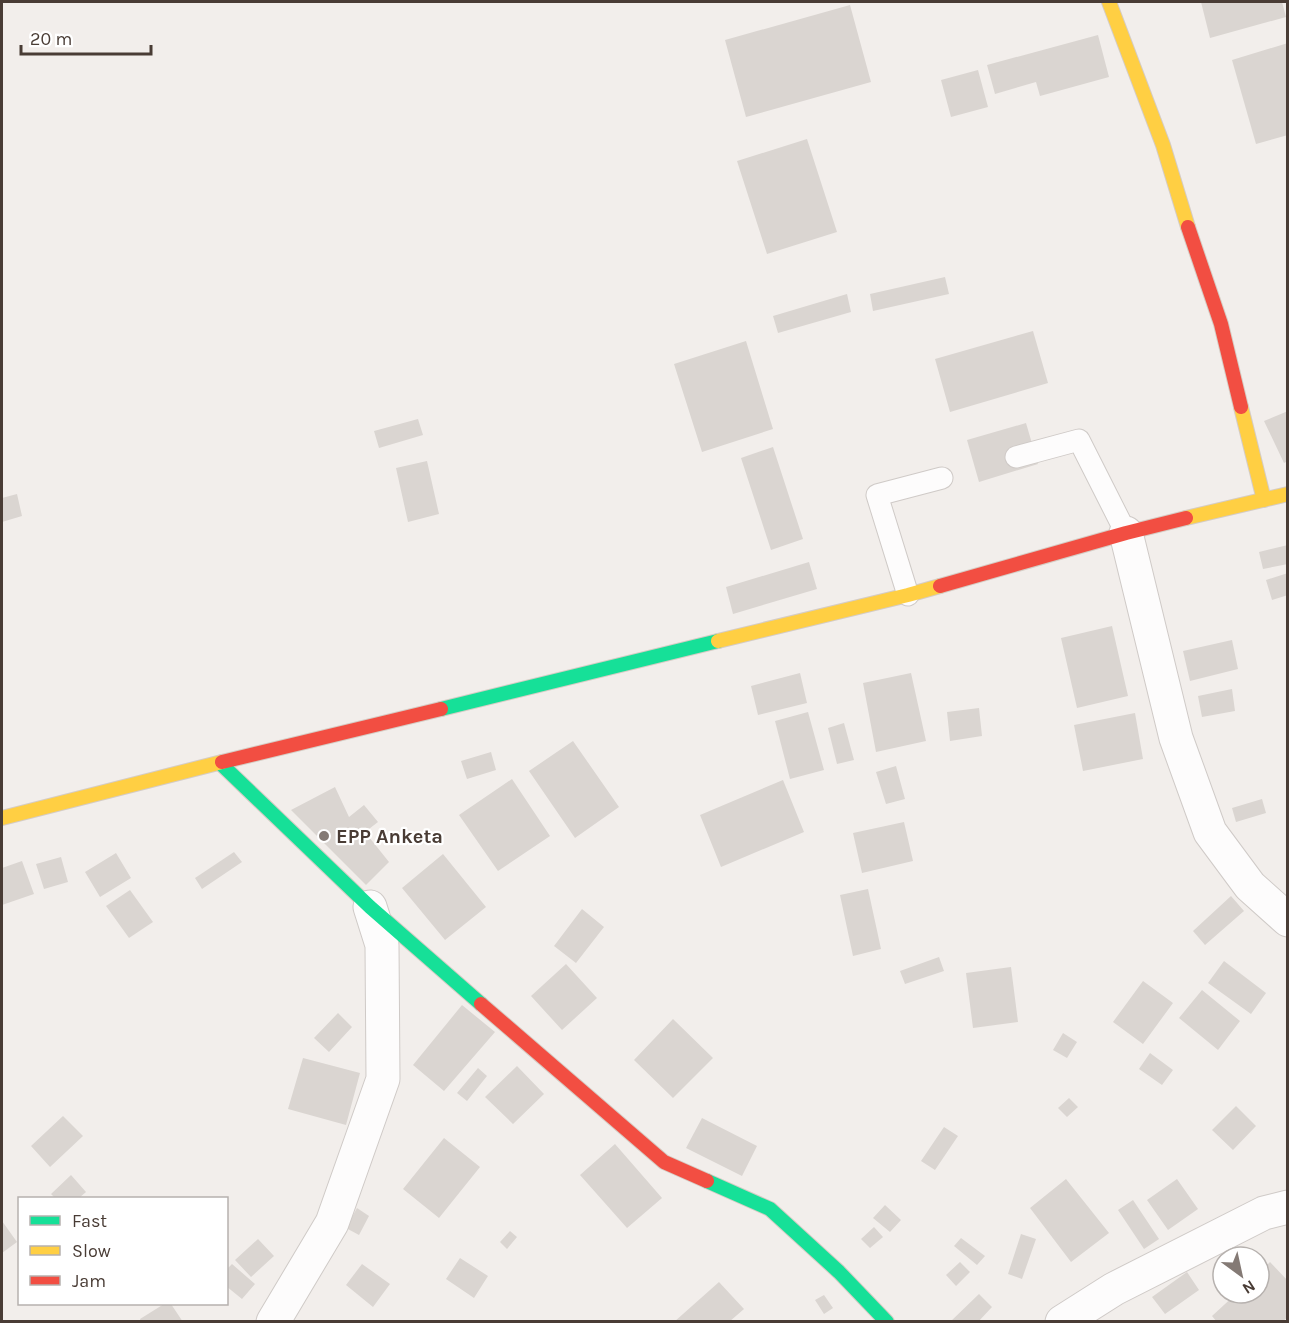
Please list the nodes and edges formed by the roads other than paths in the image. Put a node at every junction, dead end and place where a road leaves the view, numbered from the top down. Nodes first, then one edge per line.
1 (1108, 2) edge
2 (1016, 457) dead end
3 (942, 477) dead end
4 (1287, 494) edge
5 (1264, 500) junction
6 (1126, 534) junction
7 (908, 595) junction
8 (220, 763) junction
9 (2, 818) edge
10 (370, 906) junction
11 (1287, 920) edge
12 (1287, 1207) edge
13 (273, 1322) edge
14 (887, 1322) edge
15 (1062, 1322) edge

1 - 5 street
2 - 6 lane
3 - 7 lane
4 - 5 street
5 - 6 street
6 - 7 street
6 - 11 street
7 - 8 street
8 - 9 street
8 - 10 street
10 - 13 street
10 - 14 street
12 - 15 street

